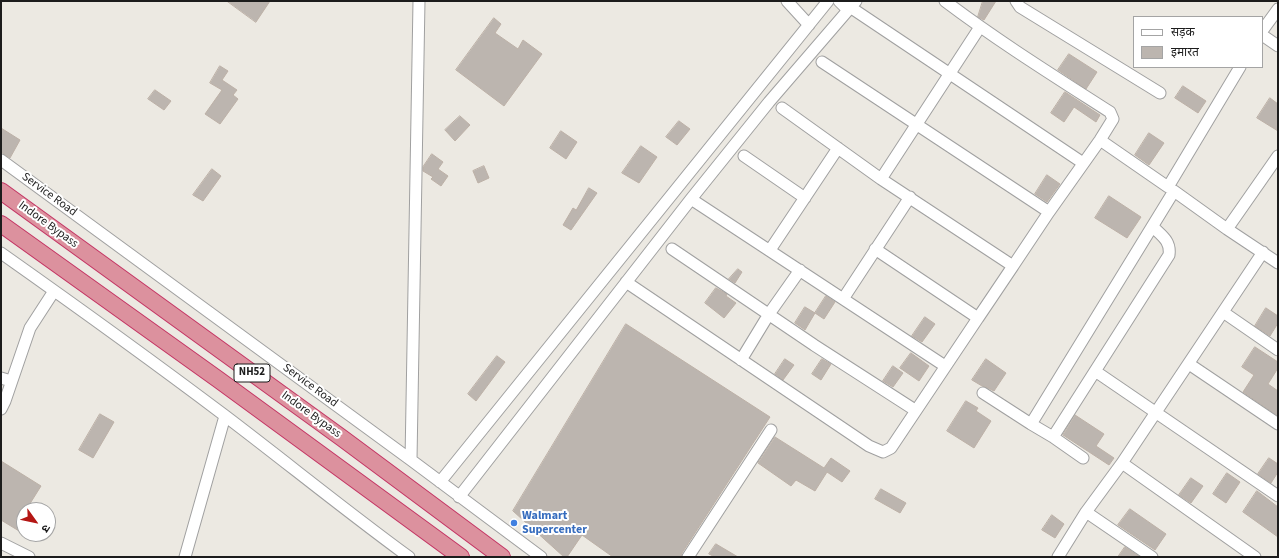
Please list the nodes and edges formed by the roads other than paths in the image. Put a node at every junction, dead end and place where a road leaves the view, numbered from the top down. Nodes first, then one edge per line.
1 (419, 1) edge
2 (787, 1) edge
3 (828, 1) edge
4 (839, 1) edge
5 (946, 1) edge
6 (1016, 1) edge
7 (851, 6) edge
8 (1278, 9) edge
9 (809, 25) junction
10 (980, 28) junction
11 (1263, 30) edge
12 (1263, 36) edge
13 (1278, 46) edge
14 (822, 62) dead end
15 (1239, 68) edge
16 (950, 75) junction
17 (1160, 94) dead end
18 (782, 108) dead end
19 (916, 125) junction
20 (1100, 140) junction
21 (838, 148) junction
22 (744, 156) dead end
23 (1278, 156) edge
24 (1, 160) edge
25 (1083, 163) junction
26 (881, 179) junction
27 (1171, 189) junction
28 (1, 191) edge
29 (910, 197) junction
30 (805, 198) junction
31 (690, 199) junction
32 (1049, 212) junction
33 (1, 224) edge
34 (1153, 227) junction
35 (1227, 229) junction
36 (672, 249) dead end
37 (874, 249) junction
38 (770, 250) junction
39 (1263, 252) junction
40 (1, 253) edge
41 (1278, 262) edge
42 (1013, 266) junction
43 (800, 270) junction
44 (626, 282) junction
45 (54, 290) junction
46 (843, 299) junction
47 (1223, 312) junction
48 (769, 314) junction
49 (978, 318) junction
50 (1278, 350) edge
51 (741, 360) junction
52 (1189, 364) junction
53 (945, 366) junction
54 (1095, 371) junction
55 (6, 380) edge
56 (983, 393) dead end
57 (1, 409) edge
58 (915, 410) junction
59 (1156, 413) junction
60 (225, 416) junction
61 (1031, 424) junction
62 (1278, 424) edge
63 (771, 430) dead end
64 (1053, 437) junction
65 (1082, 458) dead end
66 (411, 460) junction
67 (1122, 463) junction
68 (440, 482) junction
69 (1278, 496) edge
70 (459, 497) junction
71 (1086, 512) junction
72 (1, 543) edge
73 (29, 557) edge
74 (185, 557) edge
75 (409, 557) edge
76 (461, 557) edge
77 (502, 557) edge
78 (541, 557) edge
79 (688, 557) edge
80 (1058, 557) edge
81 (1152, 557) edge
82 (1255, 557) edge

1 - 66 street
2 - 9 street
3 - 9 street
4 - 7 street
5 - 10 street
6 - 17 street
7 - 16 street
7 - 31 street
8 - 11 street
9 - 68 street
10 - 16 street
10 - 20 street
12 - 13 street
14 - 19 street
15 - 27 street
16 - 19 street
16 - 25 street
18 - 21 street
19 - 26 street
19 - 32 street
20 - 25 street
20 - 27 street
21 - 26 street
21 - 30 street
22 - 30 street
23 - 35 street
24 - 66 street, Service Road
25 - 32 street
26 - 29 street
27 - 34 street
27 - 35 street
28 - 77 highway, Indore Bypass / NH52
29 - 37 street
29 - 42 street
30 - 38 street
31 - 38 street
31 - 44 street
32 - 42 street
33 - 76 highway, NH52
34 - 54 street
34 - 61 street
35 - 39 street
36 - 48 street
37 - 46 street
37 - 49 street
38 - 43 street
39 - 41 street
39 - 47 street
40 - 45 street
42 - 49 street
43 - 46 street
43 - 48 street
44 - 51 street
44 - 70 street
45 - 55 street
45 - 60 street
46 - 53 street
47 - 50 street
47 - 52 street
48 - 51 street
48 - 58 street
49 - 53 street
51 - 58 street
52 - 59 street
52 - 62 street
53 - 58 street
54 - 59 street
54 - 64 street
55 - 57 street
56 - 61 street
59 - 67 street
59 - 69 street
60 - 74 street
60 - 75 street
61 - 64 street
63 - 79 street
64 - 65 street
66 - 68 street, Service Road
67 - 71 street
67 - 82 street
68 - 70 street, Service Road
70 - 78 street, Service Road
71 - 80 street
71 - 81 street
72 - 73 street

